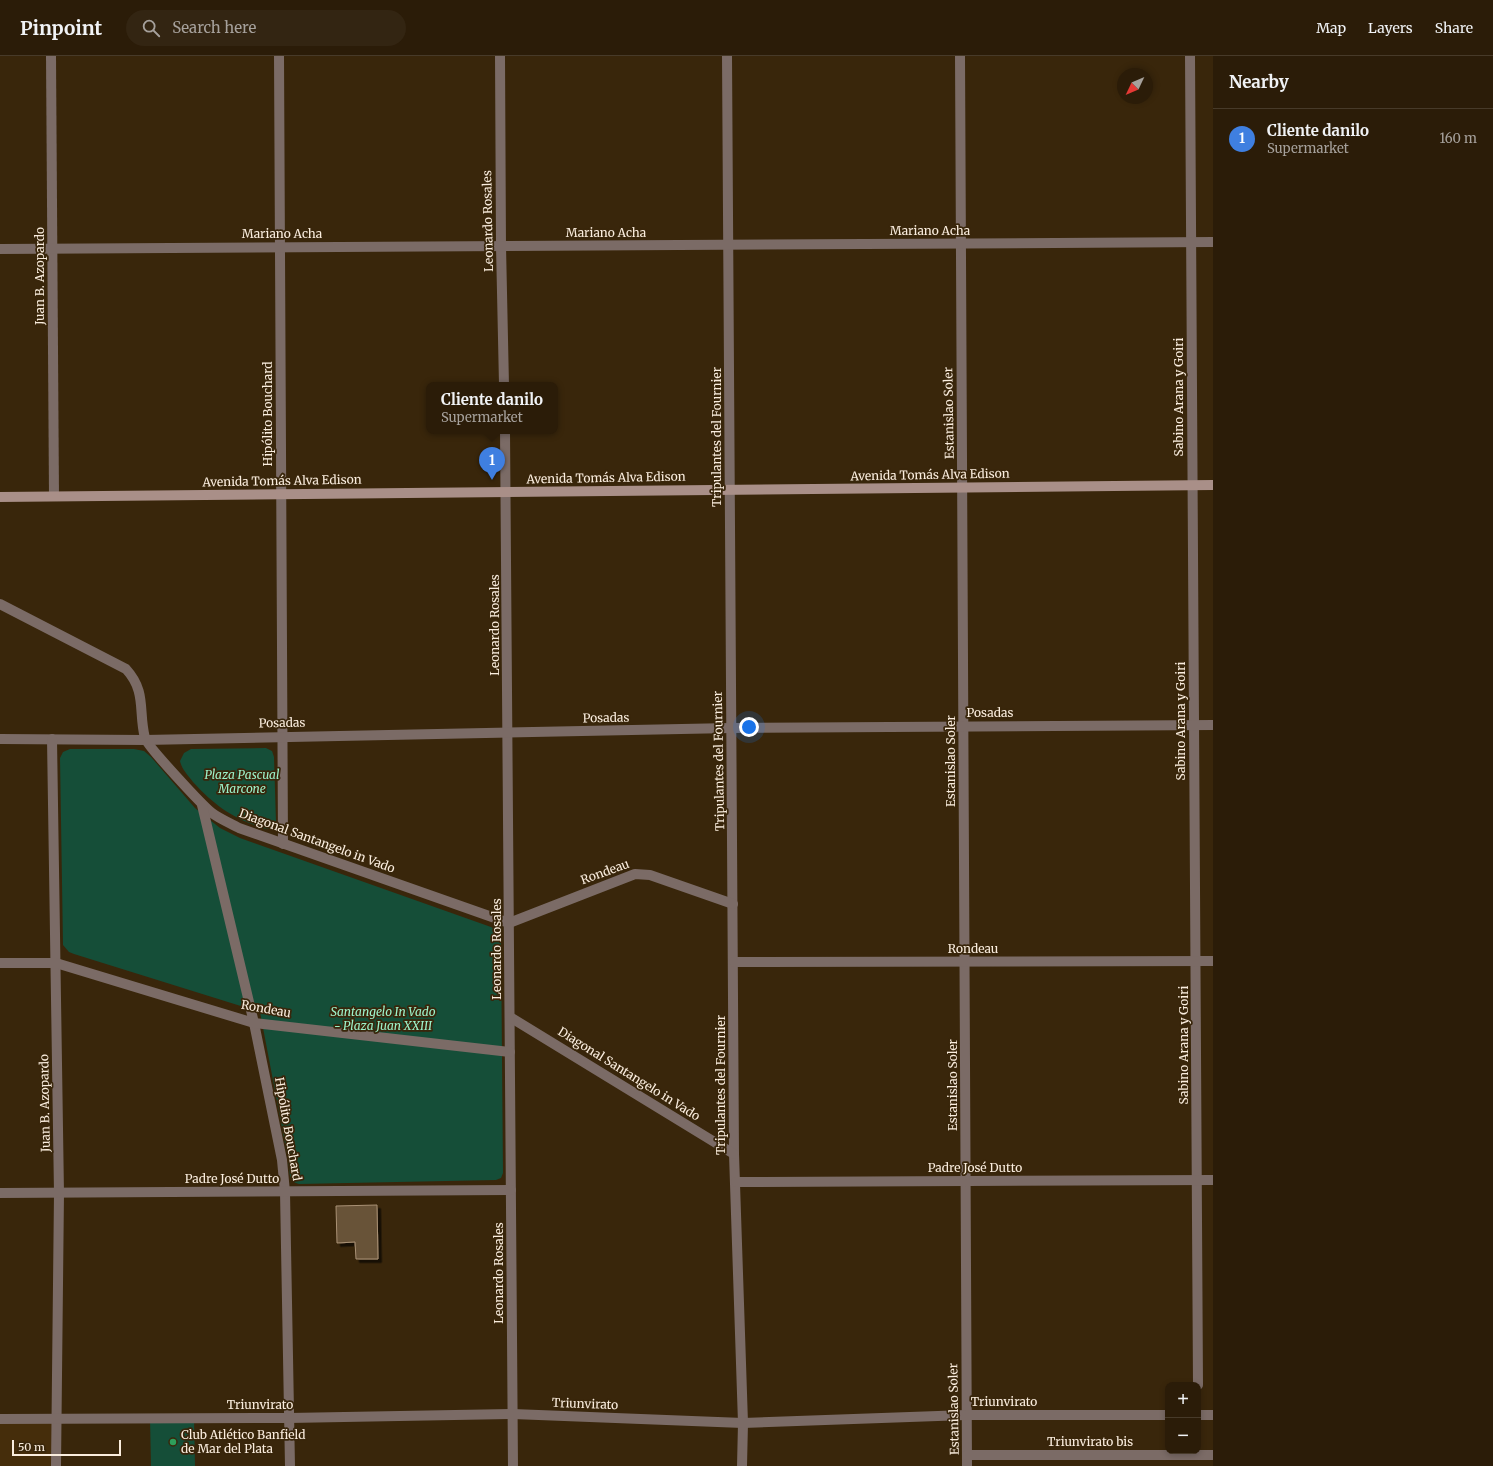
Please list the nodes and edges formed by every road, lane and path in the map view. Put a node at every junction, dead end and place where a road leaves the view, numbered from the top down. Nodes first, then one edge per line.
1 (51, 56) edge
2 (279, 56) edge
3 (500, 56) edge
4 (727, 56) edge
5 (960, 56) edge
6 (1190, 56) edge
7 (1191, 242) junction
8 (1213, 242) edge
9 (961, 244) junction
10 (728, 245) junction
11 (501, 246) junction
12 (280, 247) junction
13 (0, 249) edge
14 (52, 249) junction
15 (504, 382) edge
16 (505, 434) edge
17 (1193, 485) junction
18 (1213, 485) edge
19 (963, 488) junction
20 (730, 490) junction
21 (507, 492) junction
22 (281, 494) junction
23 (54, 496) junction
24 (0, 497) edge
25 (0, 604) edge
26 (1194, 725) junction
27 (1213, 725) edge
28 (964, 726) junction
29 (732, 728) junction
30 (508, 733) junction
31 (282, 736) junction
32 (0, 739) edge
33 (52, 739) junction
34 (145, 740) junction
35 (202, 805) junction
36 (283, 844) junction
37 (734, 904) junction
38 (509, 923) junction
39 (1196, 961) junction
40 (1213, 961) edge
41 (734, 962) junction
42 (966, 962) junction
43 (0, 963) edge
44 (56, 963) junction
45 (510, 1017) junction
46 (254, 1023) junction
47 (510, 1052) junction
48 (734, 1154) junction
49 (1197, 1180) junction
50 (1213, 1180) edge
51 (966, 1181) junction
52 (736, 1182) junction
53 (511, 1190) junction
54 (285, 1192) junction
55 (0, 1193) edge
56 (59, 1193) junction
57 (1198, 1382) edge
58 (513, 1414) junction
59 (966, 1415) junction
60 (1165, 1415) edge
61 (1201, 1415) edge
62 (1213, 1415) edge
63 (55, 1418) junction
64 (290, 1418) junction
65 (0, 1419) edge
66 (743, 1423) junction
67 (1165, 1453) edge
68 (1197, 1454) edge
69 (1201, 1454) edge
70 (967, 1455) junction
71 (1213, 1455) edge
72 (56, 1466) edge
73 (290, 1466) edge
74 (512, 1466) edge
75 (742, 1466) edge
76 (967, 1466) edge
77 (1197, 1466) edge

1 - 14 street, Juan B. Azopardo
2 - 12 street, Hipólito Bouchard
3 - 11 street, Leonardo Rosales
4 - 10 street, Tripulantes del Fournier
5 - 9 street, Estanislao Soler
6 - 7 street, Sabino Arana y Goiri
7 - 8 street, Mariano Acha
7 - 9 street, Mariano Acha
7 - 17 street, Sabino Arana y Goiri
9 - 10 street, Mariano Acha
9 - 19 street, Estanislao Soler
10 - 11 street, Mariano Acha
10 - 20 street, Tripulantes del Fournier
11 - 12 street, Mariano Acha
11 - 15 street, Leonardo Rosales
12 - 14 street, Mariano Acha
12 - 22 street, Hipólito Bouchard
13 - 14 street, Mariano Acha
14 - 23 street, Juan B. Azopardo
16 - 21 street, Leonardo Rosales
17 - 18 main road, Avenida Tomás Alva Edison
17 - 19 main road, Avenida Tomás Alva Edison
17 - 26 street, Sabino Arana y Goiri
19 - 20 main road, Avenida Tomás Alva Edison
19 - 28 street, Estanislao Soler
20 - 21 main road, Avenida Tomás Alva Edison
20 - 29 street, Tripulantes del Fournier
21 - 22 main road, Avenida Tomás Alva Edison
21 - 30 street, Leonardo Rosales
22 - 23 main road, Avenida Tomás Alva Edison
22 - 31 street, Hipólito Bouchard
23 - 24 main road, Avenida Tomás Alva Edison
25 - 34 street
26 - 27 street, Posadas
26 - 28 street, Posadas
26 - 39 street, Sabino Arana y Goiri
28 - 29 street, Posadas
28 - 42 street, Estanislao Soler
29 - 30 street, Posadas
29 - 37 street, Tripulantes del Fournier
30 - 31 street, Posadas
30 - 38 street, Leonardo Rosales
31 - 34 street, Posadas
31 - 36 street, Hipólito Bouchard
32 - 33 street, Posadas
33 - 34 street, Posadas
33 - 44 street, Juan B. Azopardo
34 - 35 street, Diagonal Santangelo in Vado
35 - 36 street, Diagonal Santangelo in Vado
35 - 46 street, Hipólito Bouchard
36 - 38 street, Diagonal Santangelo in Vado
37 - 38 street, Rondeau
37 - 41 street, Tripulantes del Fournier
38 - 45 street, Leonardo Rosales
39 - 40 street, Rondeau
39 - 42 street, Rondeau
39 - 49 street, Sabino Arana y Goiri
41 - 42 street, Rondeau
41 - 48 street, Tripulantes del Fournier
42 - 51 street, Estanislao Soler
43 - 44 street, Rondeau
44 - 46 street, Rondeau
44 - 56 street, Juan B. Azopardo
45 - 47 street, Leonardo Rosales
45 - 48 street, Diagonal Santangelo in Vado
46 - 47 street, Rondeau
46 - 54 street, Hipólito Bouchard
47 - 53 street, Leonardo Rosales
48 - 52 street, Tripulantes del Fournier
49 - 50 street, Padre José Dutto
49 - 51 street, Padre José Dutto
49 - 57 street, Sabino Arana y Goiri
51 - 52 street, Padre José Dutto
51 - 59 street, Estanislao Soler
52 - 66 street, Tripulantes del Fournier
53 - 54 street, Padre José Dutto
53 - 58 street, Leonardo Rosales
54 - 56 street, Padre José Dutto
54 - 64 street, Hipólito Bouchard
55 - 56 street, Padre José Dutto
56 - 63 street, Juan B. Azopardo
58 - 64 street, Triunvirato
58 - 66 street, Triunvirato
58 - 74 street, Leonardo Rosales
59 - 60 street, Triunvirato
59 - 66 street, Triunvirato
59 - 70 street, Estanislao Soler
61 - 62 street
63 - 64 street, Triunvirato
63 - 65 street, Triunvirato
63 - 72 street, Juan B. Azopardo
64 - 73 street, Hipólito Bouchard
66 - 75 street, Tripulantes del Fournier
67 - 70 street, Triunvirato bis
68 - 77 street
69 - 71 street, Triunvirato bis
70 - 76 street, Estanislao Soler

